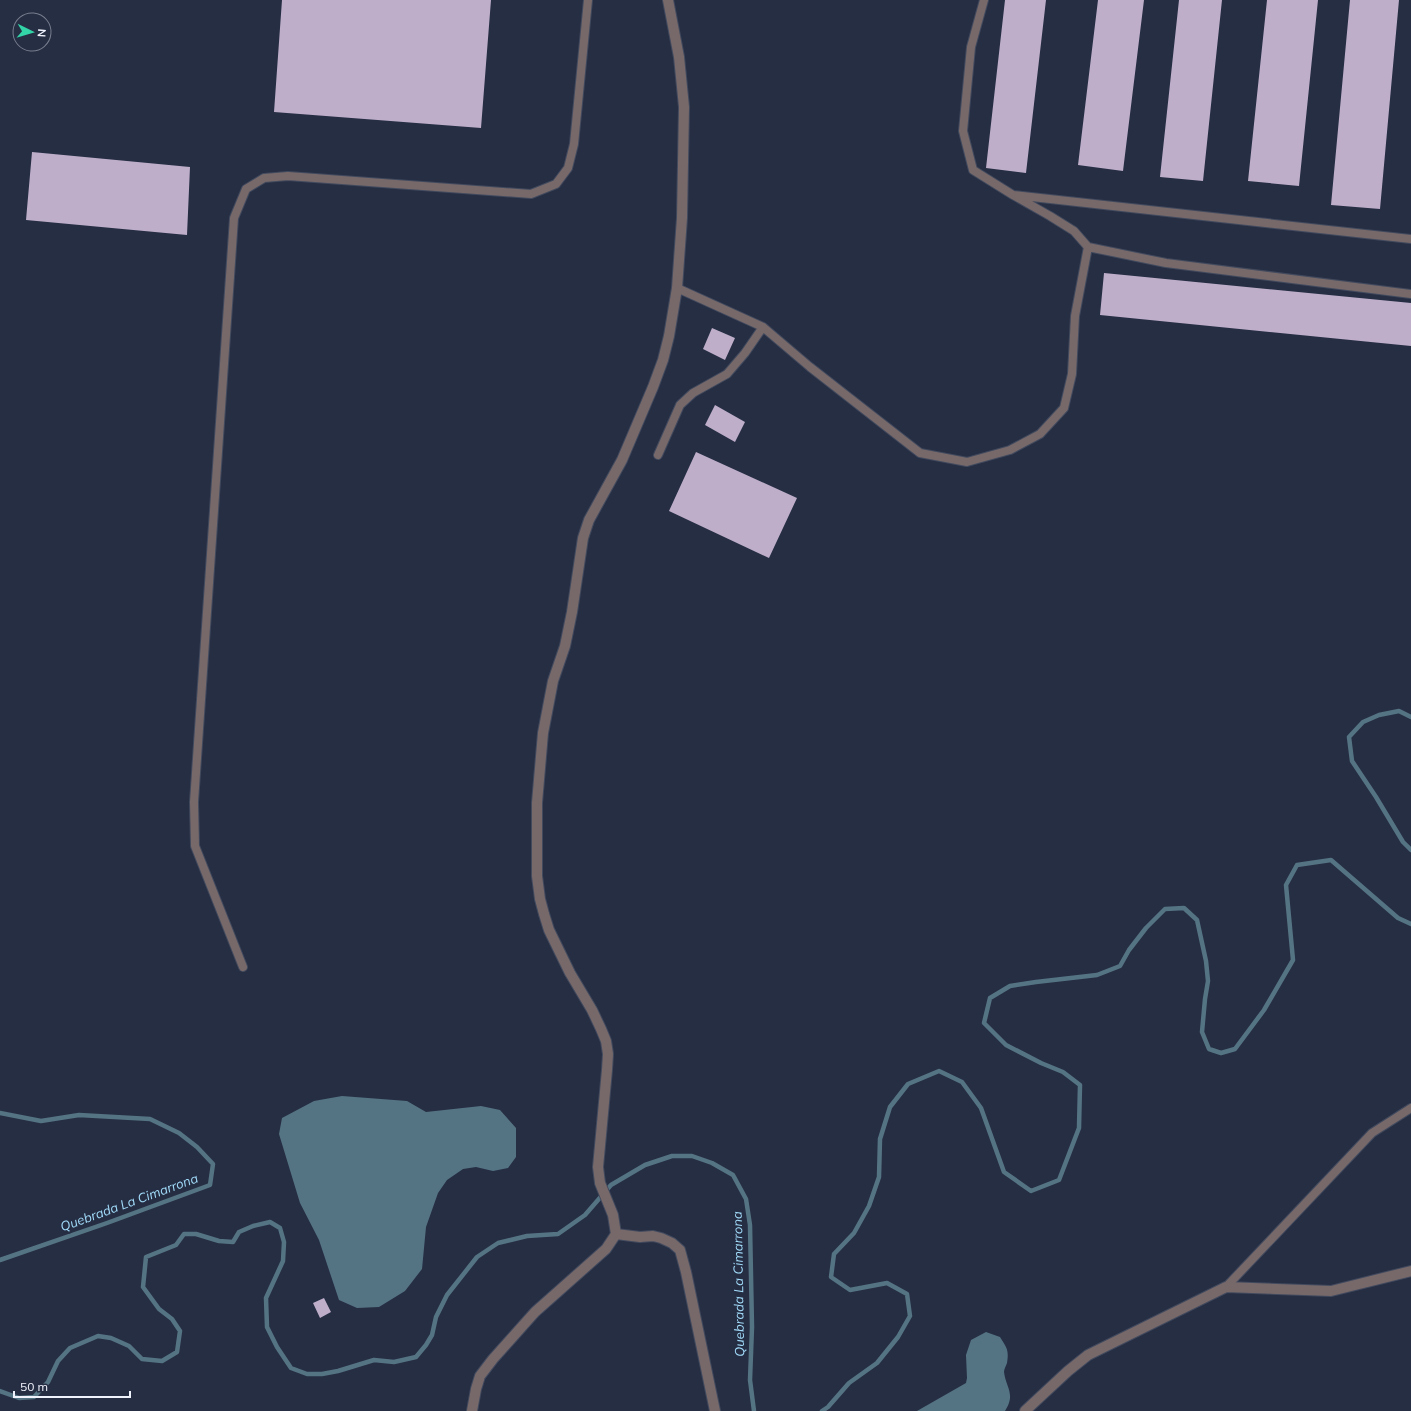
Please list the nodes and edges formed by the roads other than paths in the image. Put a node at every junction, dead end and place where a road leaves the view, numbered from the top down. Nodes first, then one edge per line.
1 (588, 0) edge
2 (668, 0) edge
3 (984, 0) edge
4 (1013, 195) junction
5 (1411, 239) edge
6 (1088, 247) junction
7 (677, 288) junction
8 (1411, 294) edge
9 (763, 327) junction
10 (658, 456) dead end
11 (243, 967) dead end
12 (1411, 1108) edge
13 (616, 1234) junction
14 (1411, 1271) edge
15 (1226, 1287) junction
16 (472, 1411) edge
17 (715, 1411) edge
18 (1026, 1411) edge

1 - 11 lane
2 - 7 street
3 - 4 lane
4 - 5 lane
4 - 6 lane
6 - 8 lane
6 - 9 lane
7 - 9 lane
7 - 13 street
9 - 10 lane
12 - 15 lane
13 - 16 street
13 - 17 street
14 - 15 street
15 - 18 street

